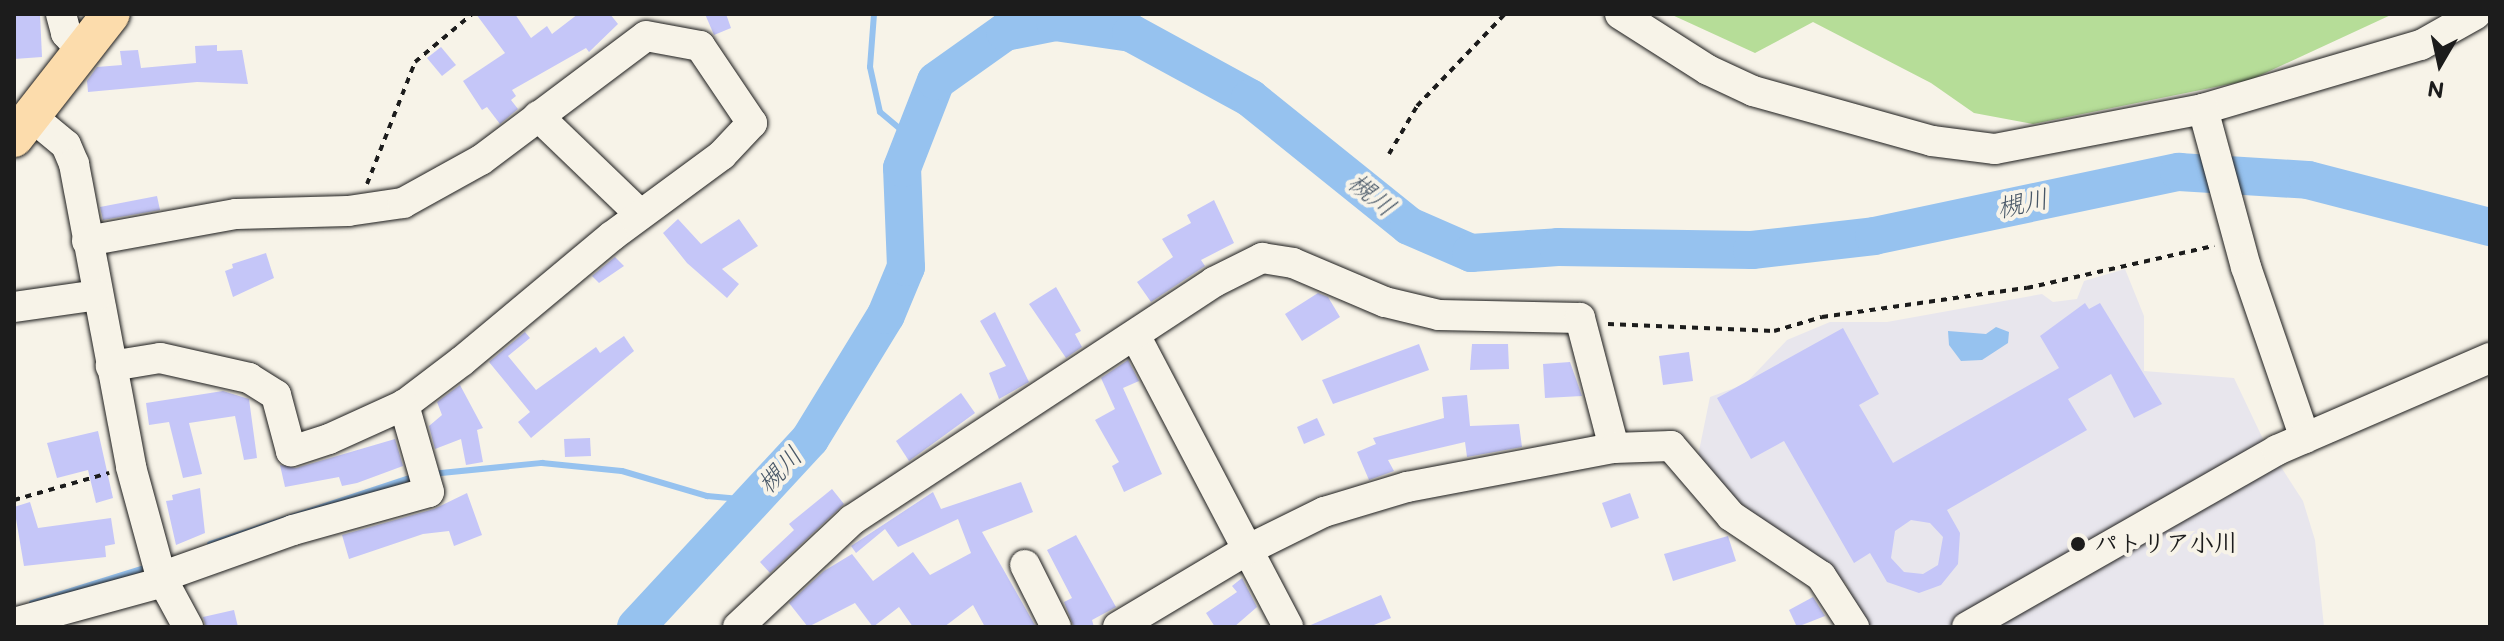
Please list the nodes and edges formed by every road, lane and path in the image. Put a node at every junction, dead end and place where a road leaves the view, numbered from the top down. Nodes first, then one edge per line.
1 (61, 14) edge
2 (111, 14) edge
3 (472, 14) edge
4 (1505, 14) edge
5 (1620, 14) edge
6 (2476, 14) edge
7 (80, 49) junction
8 (538, 116) junction
9 (2205, 116) junction
10 (22, 127) edge
11 (1389, 154) dead end
12 (348, 211) junction
13 (640, 214) junction
14 (2239, 235) junction
15 (87, 241) junction
16 (98, 295) junction
17 (14, 307) edge
18 (1580, 318) junction
19 (1136, 337) junction
20 (2490, 358) edge
21 (111, 366) junction
22 (404, 405) junction
23 (2305, 438) junction
24 (1614, 448) junction
25 (131, 467) junction
26 (14, 500) edge
27 (1247, 550) junction
28 (1025, 565) dead end
29 (163, 580) junction
30 (14, 623) edge
31 (188, 627) edge
32 (738, 627) edge
33 (1056, 627) edge
34 (1118, 627) edge
35 (1288, 627) edge
36 (1854, 627) edge
37 (1967, 627) edge

1 - 7 street
2 - 7 main road
3 - 12 path
4 - 11 path
5 - 9 street
6 - 9 street
7 - 10 main road
8 - 12 street
8 - 13 street
8 - 13 street
9 - 14 street
10 - 15 street
12 - 15 street
13 - 22 street
14 - 18 path
14 - 23 street
15 - 16 street
16 - 17 street
16 - 21 street
18 - 19 street
18 - 24 street
19 - 27 street
19 - 32 street
20 - 23 street
21 - 22 street
21 - 25 street
22 - 29 street
23 - 37 street
24 - 27 street
24 - 36 street
25 - 26 path
25 - 29 street
27 - 34 street
27 - 35 street
28 - 33 street
29 - 30 street
29 - 31 street

